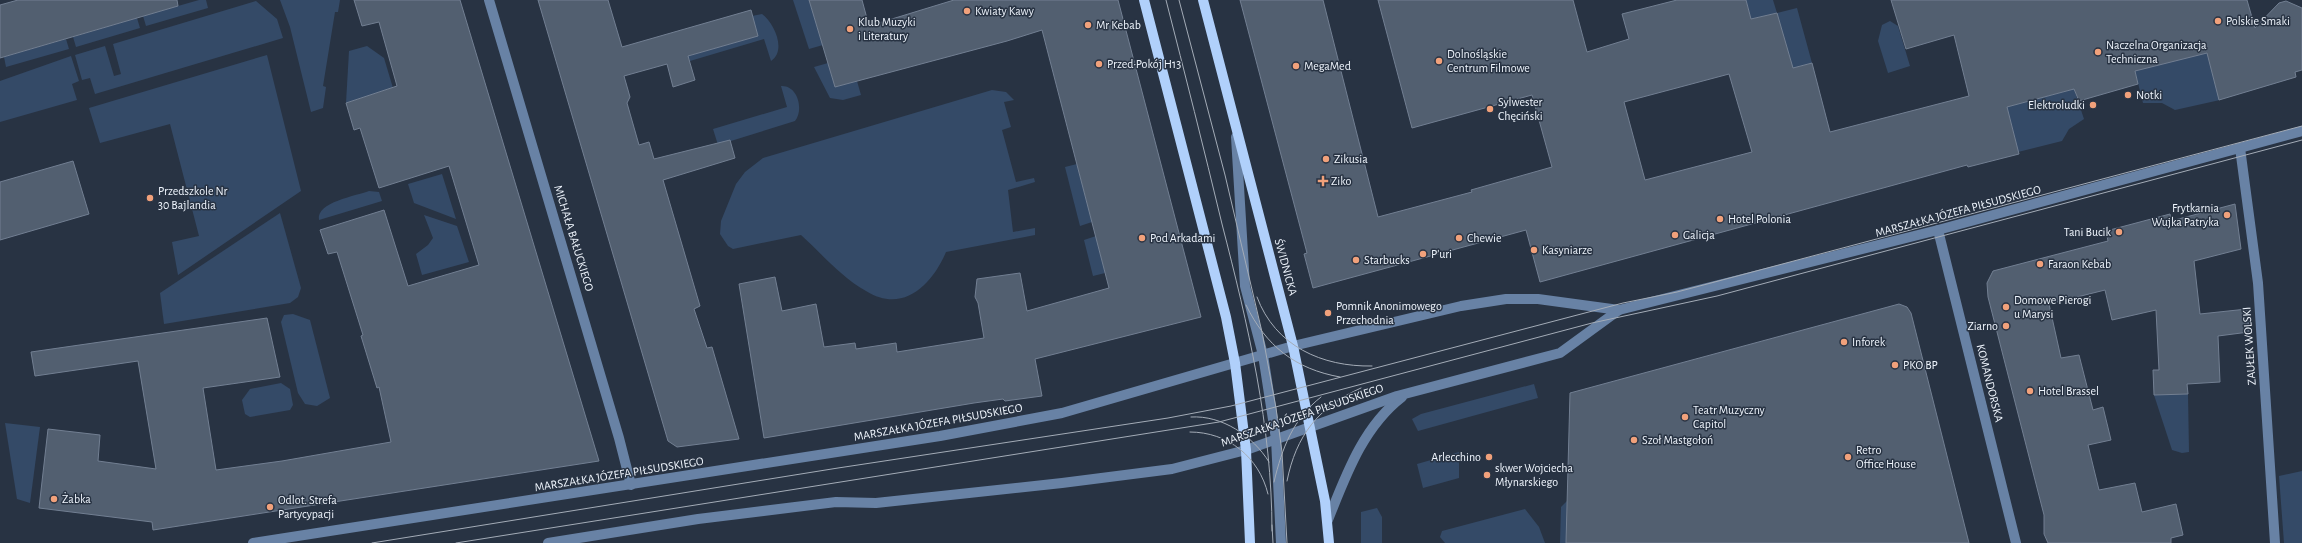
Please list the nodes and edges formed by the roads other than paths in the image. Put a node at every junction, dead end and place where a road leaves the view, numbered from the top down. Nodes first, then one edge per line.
1 (489, 0) edge
2 (1144, 0) edge
3 (1203, 0) edge
4 (1235, 126) junction
5 (2302, 131) edge
6 (2240, 148) junction
7 (1938, 230) junction
8 (1619, 310) junction
9 (1293, 346) junction
10 (1263, 355) junction
11 (1235, 363) junction
12 (1407, 393) junction
13 (1309, 427) junction
14 (1276, 439) junction
15 (1246, 450) junction
16 (631, 485) junction
17 (1328, 520) junction
18 (600, 539) edge
19 (253, 543) edge
20 (548, 543) edge
21 (1250, 543) edge
22 (1281, 543) edge
23 (1329, 543) edge
24 (2016, 543) edge
25 (2275, 543) edge

1 - 16 street, MICHAŁA BAŁUCKIEGO
2 - 11 main road
3 - 4 main road, ŚWIDNICKA
4 - 9 main road, ŚWIDNICKA
4 - 10 street
5 - 6 street, MARSZAŁKA JÓZEFA PIŁSUDSKIEGO
6 - 7 street, MARSZAŁKA JÓZEFA PIŁSUDSKIEGO
6 - 25 street, ZAUŁEK WOLSKI
7 - 8 street, MARSZAŁKA JÓZEFA PIŁSUDSKIEGO
7 - 24 street, KOMANDORSKA
8 - 9 street, MARSZAŁKA JÓZEFA PIŁSUDSKIEGO
8 - 12 street, MARSZAŁKA JÓZEFA PIŁSUDSKIEGO
9 - 10 street, MARSZAŁKA JÓZEFA PIŁSUDSKIEGO
9 - 13 main road, ŚWIDNICKA
10 - 11 street, MARSZAŁKA JÓZEFA PIŁSUDSKIEGO
10 - 14 street
11 - 15 main road
11 - 16 street, MARSZAŁKA JÓZEFA PIŁSUDSKIEGO
12 - 13 street, MARSZAŁKA JÓZEFA PIŁSUDSKIEGO
12 - 17 street
13 - 14 street, MARSZAŁKA JÓZEFA PIŁSUDSKIEGO
13 - 17 main road, ŚWIDNICKA
14 - 15 street, MARSZAŁKA JÓZEFA PIŁSUDSKIEGO
14 - 22 street
15 - 18 street, MARSZAŁKA JÓZEFA PIŁSUDSKIEGO
15 - 21 main road
16 - 19 street, MARSZAŁKA JÓZEFA PIŁSUDSKIEGO
17 - 23 main road, ŚWIDNICKA
18 - 20 street, MARSZAŁKA JÓZEFA PIŁSUDSKIEGO

